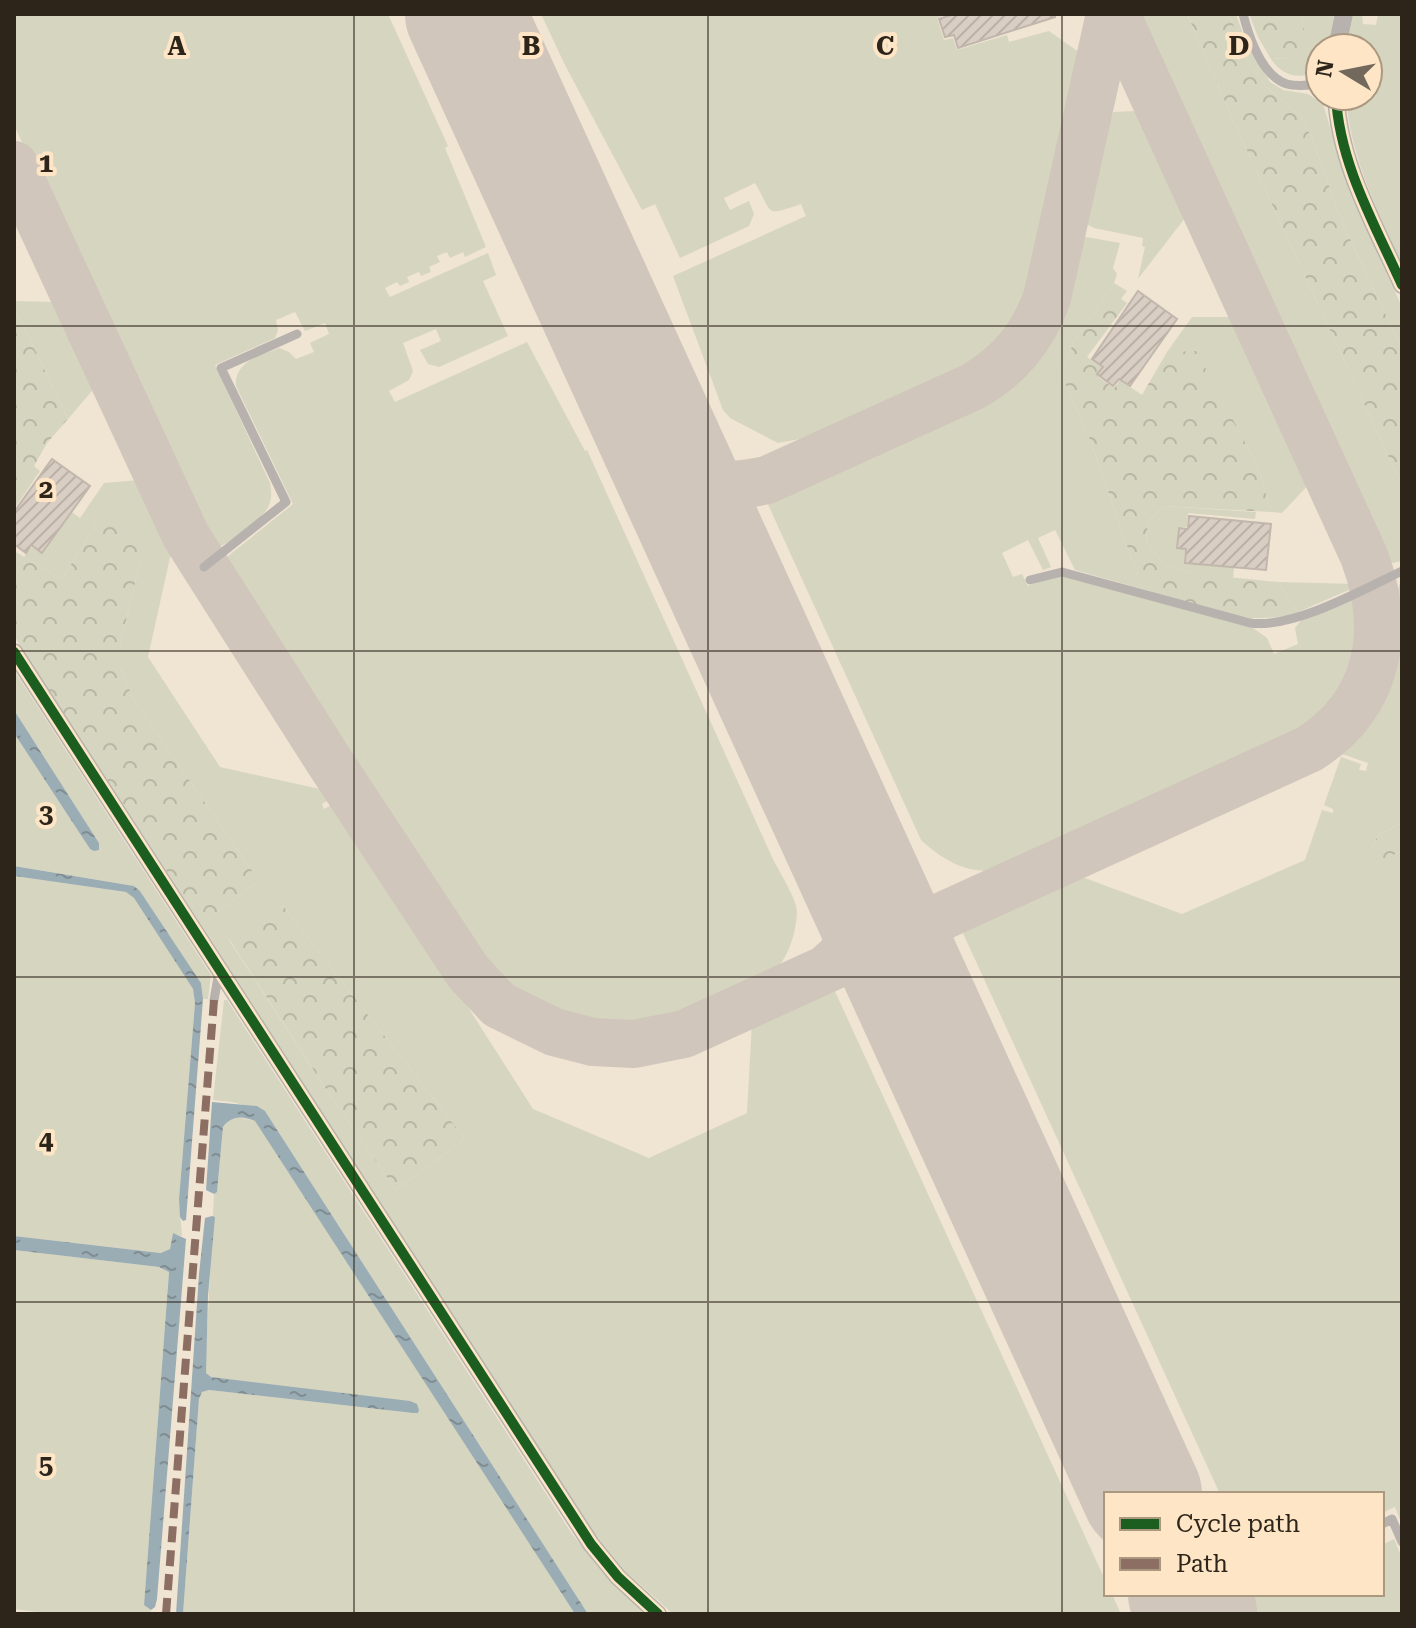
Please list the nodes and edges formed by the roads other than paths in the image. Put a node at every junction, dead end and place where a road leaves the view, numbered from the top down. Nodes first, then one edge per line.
1 (1243, 14) edge
2 (1304, 84) edge
3 (1338, 112) edge
4 (1402, 285) edge
5 (297, 334) dead end
6 (204, 567) dead end
7 (1402, 571) edge
8 (1030, 580) dead end
9 (14, 652) edge
10 (219, 970) junction
11 (214, 1000) dead end
12 (1384, 1523) edge
13 (1402, 1542) edge
14 (658, 1614) edge

1 - 2 lane
3 - 4 street
5 - 6 lane
7 - 8 lane
9 - 10 street
10 - 11 lane
10 - 14 street
12 - 13 lane

